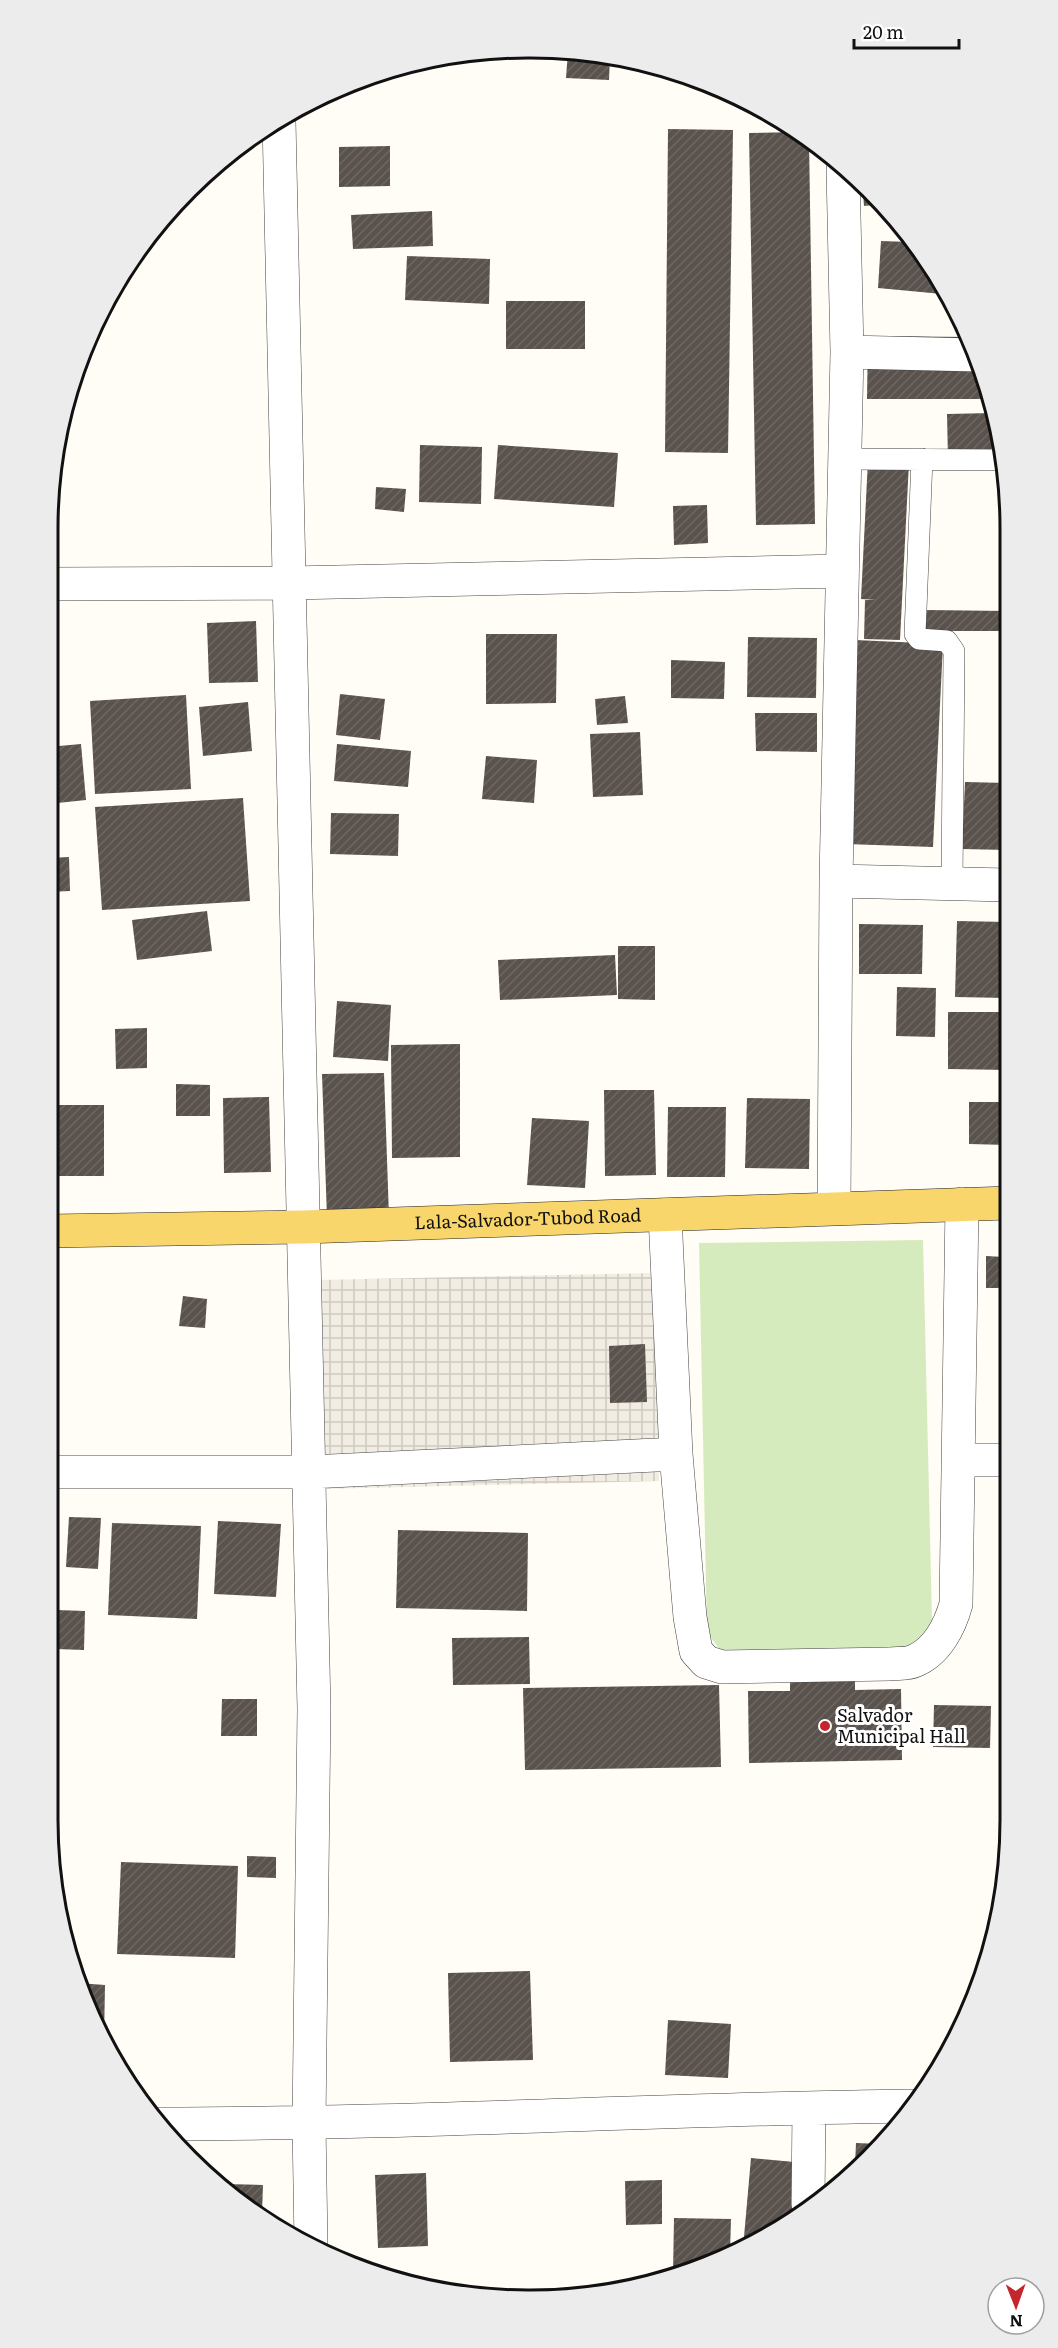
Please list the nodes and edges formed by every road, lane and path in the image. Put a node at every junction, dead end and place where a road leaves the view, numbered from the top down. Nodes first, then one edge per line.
1 (279, 131) edge
2 (843, 179) edge
3 (847, 352) junction
4 (966, 354) edge
5 (845, 459) junction
6 (922, 459) junction
7 (994, 460) edge
8 (842, 571) junction
9 (291, 582) junction
10 (58, 584) edge
11 (836, 880) junction
12 (952, 883) junction
13 (1000, 885) edge
14 (1000, 1203) edge
15 (962, 1204) junction
16 (834, 1208) junction
17 (665, 1215) junction
18 (304, 1227) junction
19 (58, 1231) edge
20 (676, 1454) junction
21 (958, 1460) junction
22 (1000, 1460) edge
23 (58, 1472) edge
24 (310, 1472) junction
25 (901, 2106) edge
26 (809, 2108) junction
27 (171, 2124) edge
28 (309, 2124) junction
29 (808, 2197) edge
30 (311, 2235) edge

1 - 9 street
2 - 3 street
3 - 4 street
3 - 5 street
5 - 6 lane
5 - 8 street
6 - 7 lane
6 - 12 lane
8 - 9 street
8 - 11 street
9 - 10 street
9 - 18 street
11 - 12 street
11 - 16 street
12 - 13 street
14 - 15 main road, Lala-Salvador-Tubod Road
15 - 16 main road, Lala-Salvador-Tubod Road
15 - 21 street
16 - 17 main road, Lala-Salvador-Tubod Road
17 - 18 main road, Lala-Salvador-Tubod Road
17 - 20 street
18 - 19 main road, Lala-Salvador-Tubod Road
18 - 24 street
20 - 21 street
20 - 24 street
21 - 22 street
23 - 24 street
24 - 28 street
25 - 26 street
26 - 28 street
26 - 29 street
27 - 28 street
28 - 30 street

